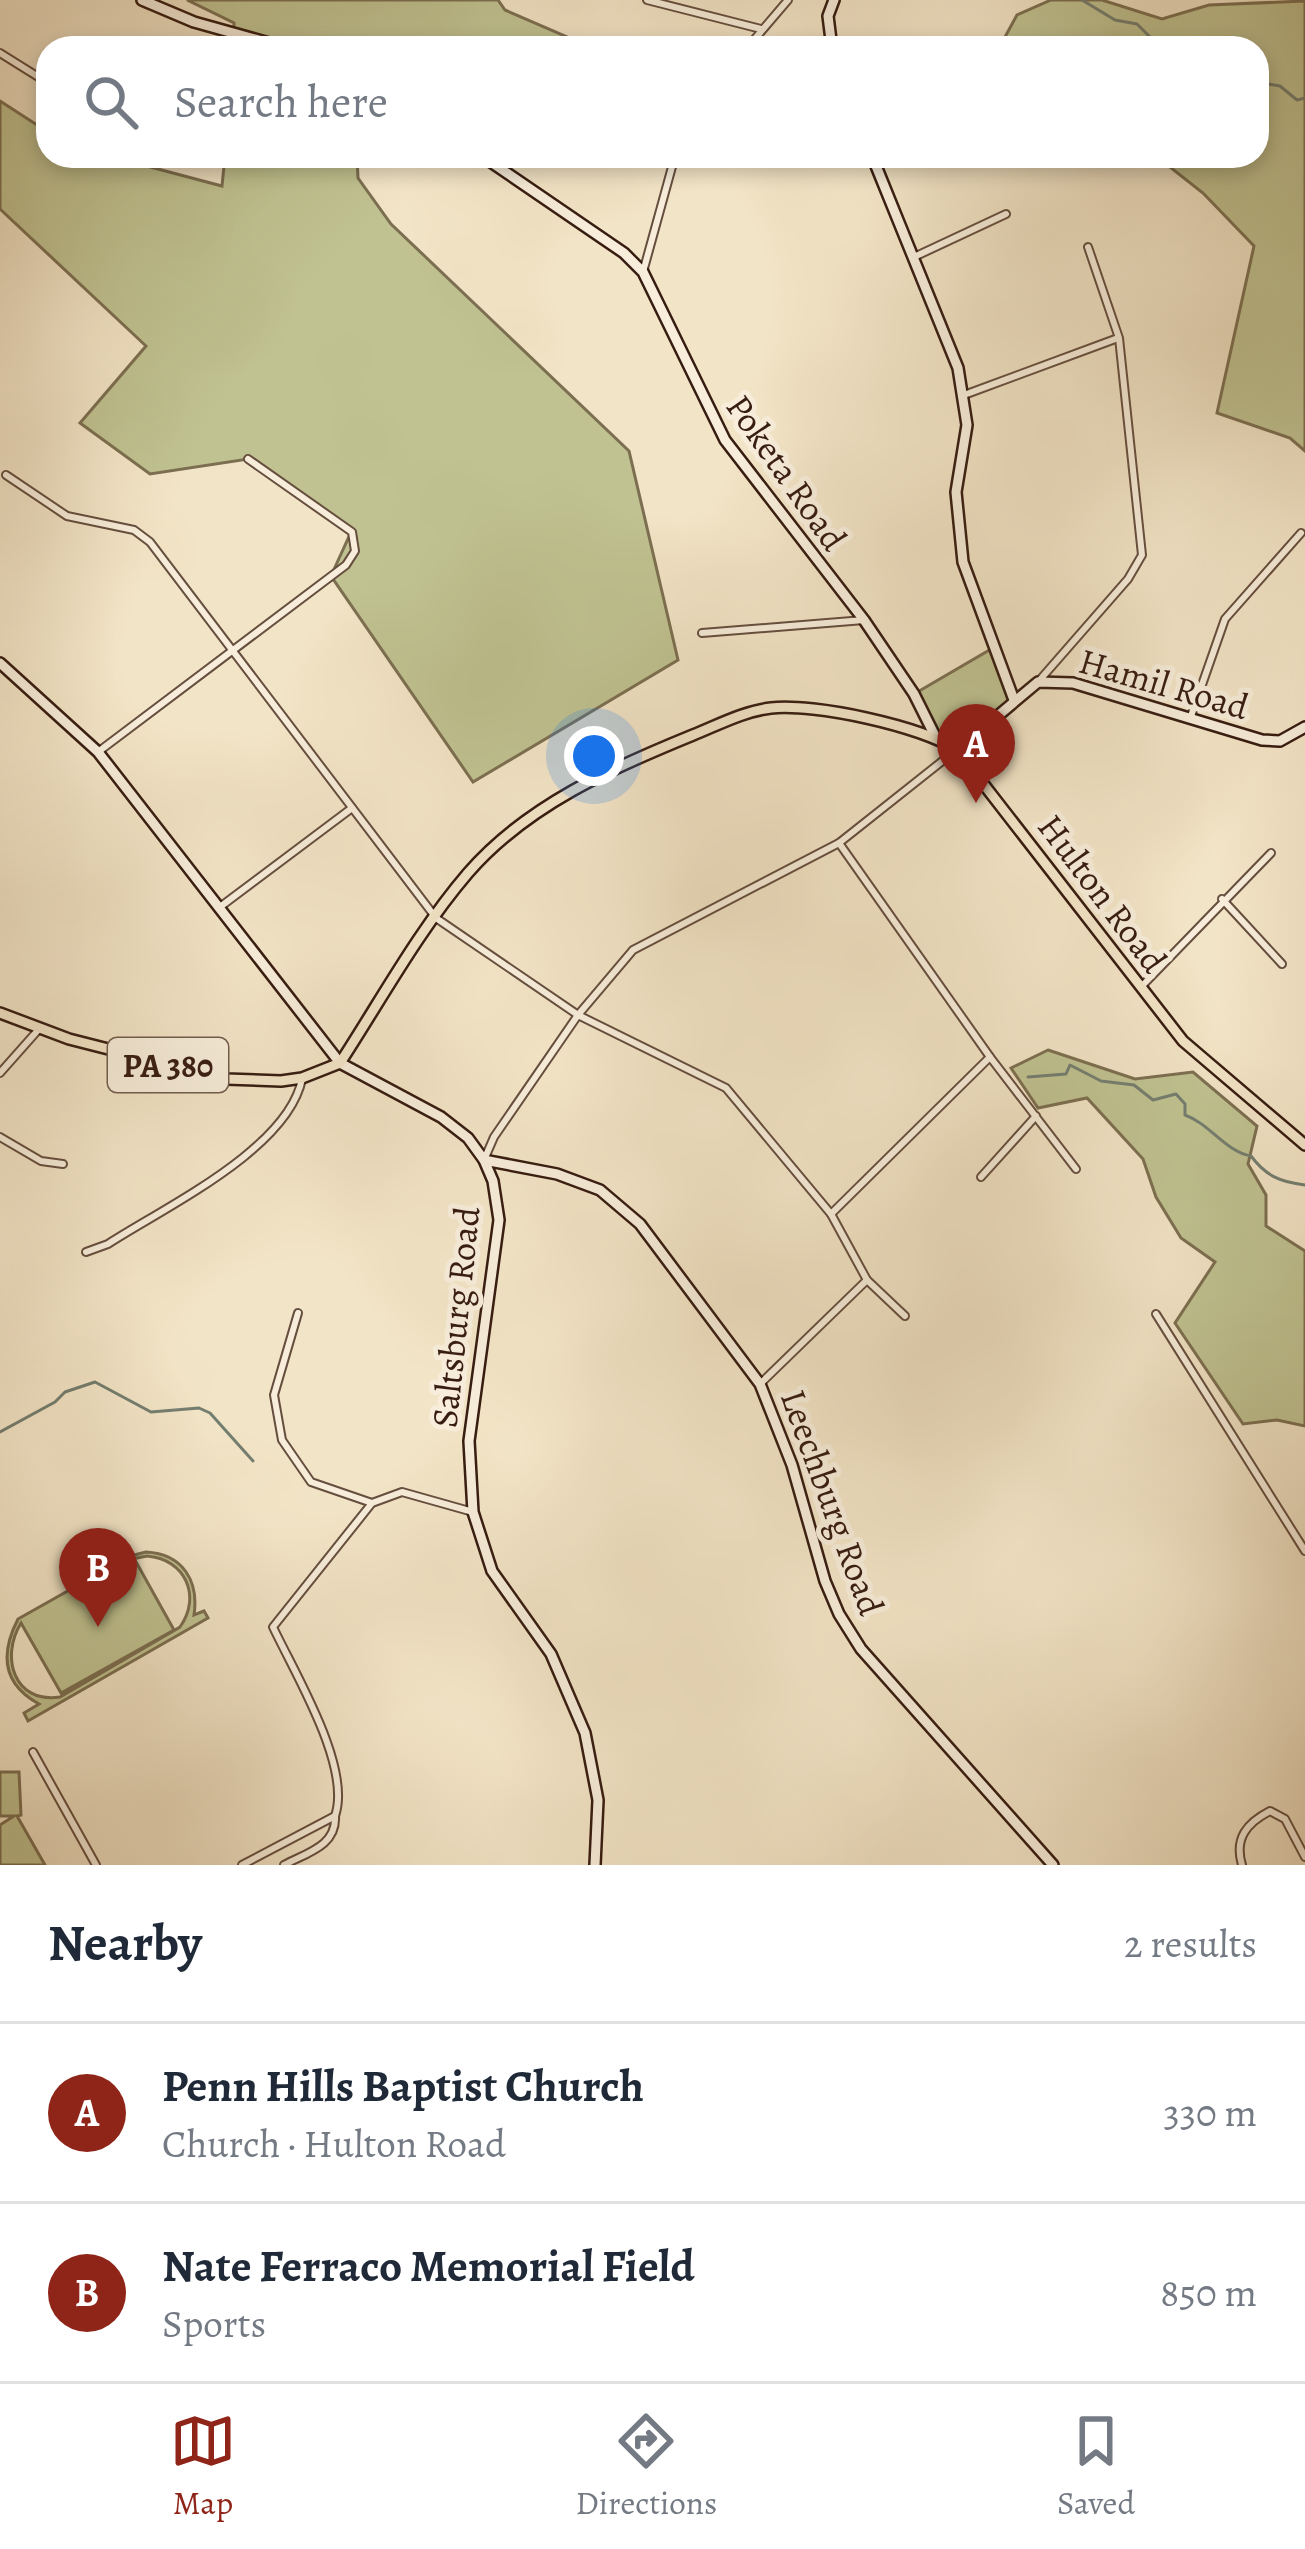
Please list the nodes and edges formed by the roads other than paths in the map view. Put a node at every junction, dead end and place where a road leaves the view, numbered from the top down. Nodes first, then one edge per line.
1 (142, 0) edge
2 (647, 0) edge
3 (788, 0) edge
4 (834, 0) edge
5 (761, 29) junction
6 (244, 36) edge
7 (756, 36) edge
8 (830, 36) edge
9 (0, 53) edge
10 (36, 76) edge
11 (499, 168) edge
12 (672, 168) edge
13 (877, 168) edge
14 (1006, 214) dead end
15 (1088, 247) dead end
16 (914, 257) junction
17 (643, 272) junction
18 (1119, 338) junction
19 (964, 395) junction
20 (248, 459) dead end
21 (6, 475) dead end
22 (1301, 533) dead end
23 (864, 620) junction
24 (702, 633) dead end
25 (235, 651) junction
26 (0, 663) edge
27 (1038, 682) junction
28 (1013, 700) junction
29 (1190, 719) junction
30 (1305, 727) edge
31 (936, 738) junction
32 (957, 750) junction
33 (98, 752) junction
34 (352, 808) junction
35 (839, 844) junction
36 (1271, 853) dead end
37 (1222, 899) junction
38 (220, 907) junction
39 (436, 918) junction
40 (1282, 964) dead end
41 (1142, 987) junction
42 (0, 1013) edge
43 (578, 1015) junction
44 (39, 1029) junction
45 (990, 1057) junction
46 (340, 1063) junction
47 (0, 1073) edge
48 (302, 1078) junction
49 (1036, 1116) junction
50 (0, 1137) edge
51 (1305, 1145) edge
52 (484, 1160) junction
53 (63, 1164) dead end
54 (1076, 1169) dead end
55 (981, 1177) dead end
56 (831, 1214) junction
57 (86, 1252) dead end
58 (867, 1280) junction
59 (298, 1313) dead end
60 (1156, 1314) dead end
61 (905, 1316) dead end
62 (760, 1384) junction
63 (372, 1503) junction
64 (473, 1512) junction
65 (1305, 1551) edge
66 (33, 1752) dead end
67 (334, 1816) junction
68 (1305, 1857) edge
69 (96, 1865) edge
70 (242, 1865) edge
71 (284, 1865) edge
72 (595, 1865) edge
73 (1053, 1865) edge
74 (1242, 1865) edge

1 - 6 street
2 - 5 street
3 - 5 street
4 - 8 street
5 - 7 street
9 - 10 street
11 - 17 street, Poketa Road
12 - 17 street
13 - 16 street
14 - 16 street
15 - 18 street
16 - 19 street
17 - 23 street, Poketa Road
18 - 19 street
18 - 27 street
19 - 28 street
20 - 25 street
21 - 25 street
22 - 29 street
23 - 24 street
23 - 31 street, Poketa Road
25 - 33 street
25 - 34 street
26 - 33 street, Saltsburg Road
27 - 28 street, Hamil Road
27 - 29 street, Hamil Road
28 - 32 street, Hamil Road
29 - 30 street, Hamil Road
31 - 32 main road, Hulton Road
31 - 39 main road, Hulton Road
32 - 35 street
32 - 41 main road, Hulton Road
33 - 38 street, Saltsburg Road
34 - 38 street
34 - 39 street
35 - 43 street
35 - 45 street
36 - 37 street
37 - 40 street
37 - 41 street
38 - 46 street, Saltsburg Road
39 - 43 street
39 - 46 main road, Hulton Road
41 - 51 main road, Hulton Road
42 - 44 main road, PA 380
43 - 52 street
43 - 56 street
44 - 47 street
44 - 48 main road, PA 380
45 - 49 street
45 - 56 street
46 - 48 main road, PA 380
46 - 52 street, Saltsburg Road
48 - 57 street
49 - 54 street
49 - 55 street
50 - 53 street
52 - 62 street, Leechburg Road
52 - 64 street, Saltsburg Road
56 - 58 street
58 - 61 street
58 - 62 street
59 - 63 street
60 - 65 street
62 - 73 street, Leechburg Road
63 - 64 street
63 - 67 street
64 - 72 street, Saltsburg Road
66 - 69 street
67 - 70 street
67 - 71 street
68 - 74 street

